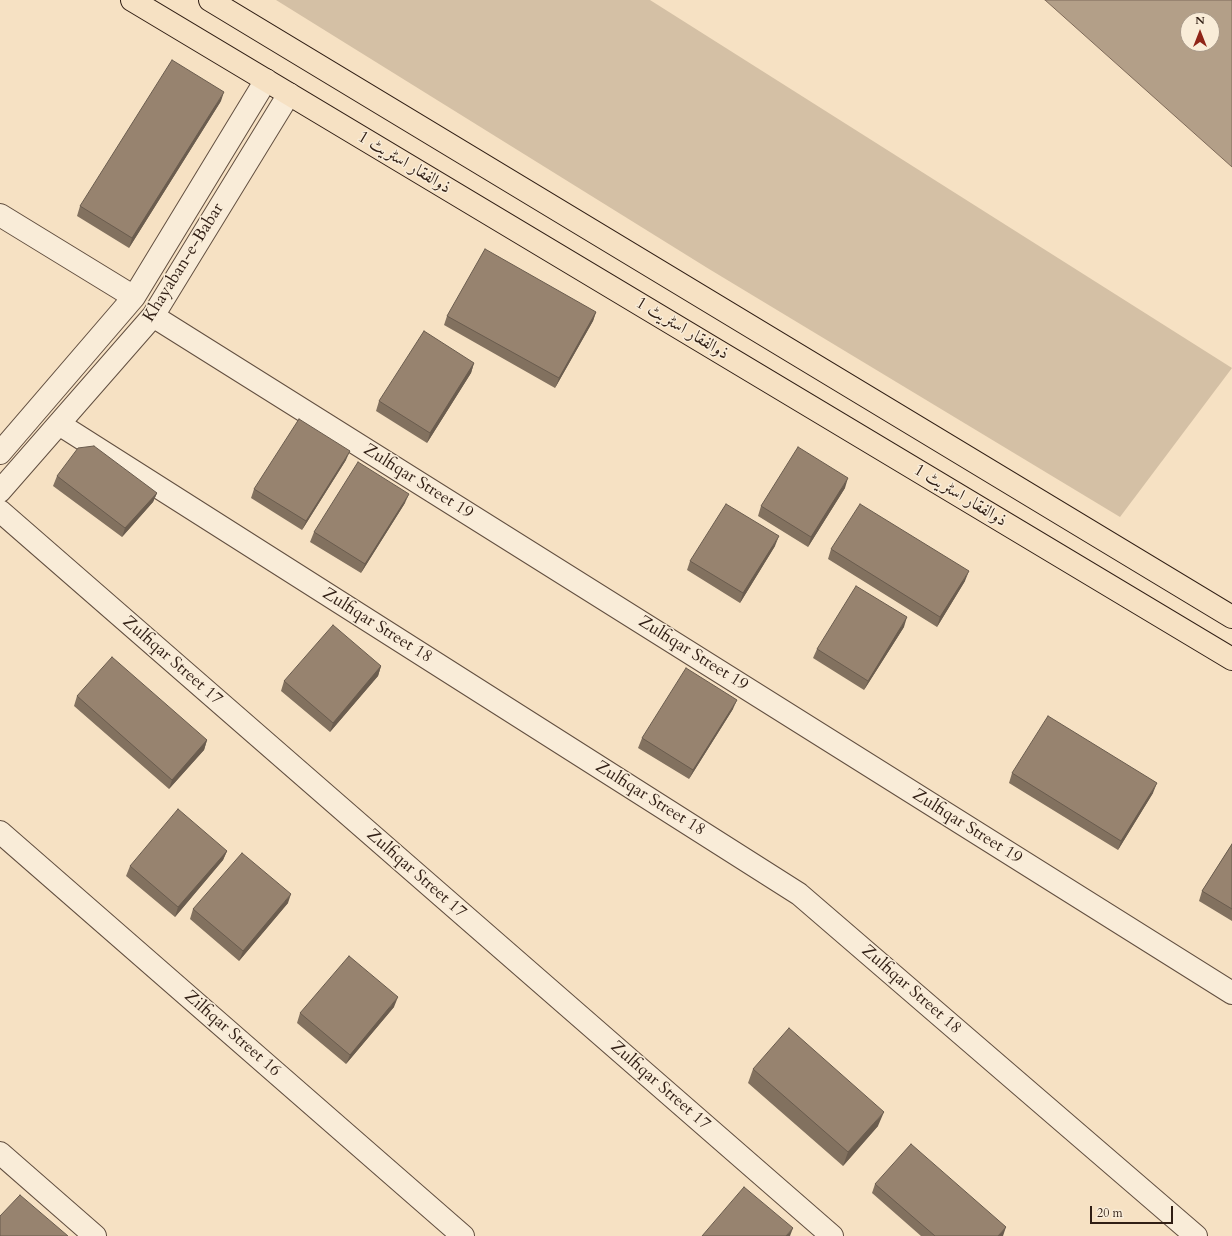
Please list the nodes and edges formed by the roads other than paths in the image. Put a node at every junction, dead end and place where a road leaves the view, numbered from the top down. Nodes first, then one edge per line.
1 (132, 0) edge
2 (210, 0) edge
3 (266, 80) junction
4 (289, 94) junction
5 (0, 215) edge
6 (134, 297) junction
7 (153, 316) junction
8 (59, 424) junction
9 (0, 453) edge
10 (0, 492) edge
11 (0, 511) edge
12 (1232, 617) edge
13 (1232, 659) edge
14 (0, 832) edge
15 (1232, 993) edge
16 (0, 1153) edge
17 (95, 1236) edge
18 (463, 1236) edge
19 (832, 1236) edge
20 (1196, 1236) edge

1 - 3 main road, ذوالفقار اسٹریٹ 1
2 - 12 main road
3 - 4 main road, ذوالفقار اسٹریٹ 1
3 - 6 street, Khayaban-e-Babar
4 - 7 street, Khayaban-e-Babar
4 - 13 main road, ذوالفقار اسٹریٹ 1
5 - 6 street
6 - 9 street, Khayaban-e-Babar
7 - 8 street, Khayaban-e-Babar
7 - 15 street, Zulfiqar Street 19
8 - 10 street, Khayaban-e-Babar
8 - 20 street, Zulfiqar Street 18
11 - 19 street, Zulfiqar Street 17
14 - 18 street, Zilfiqar Street 16
16 - 17 street

